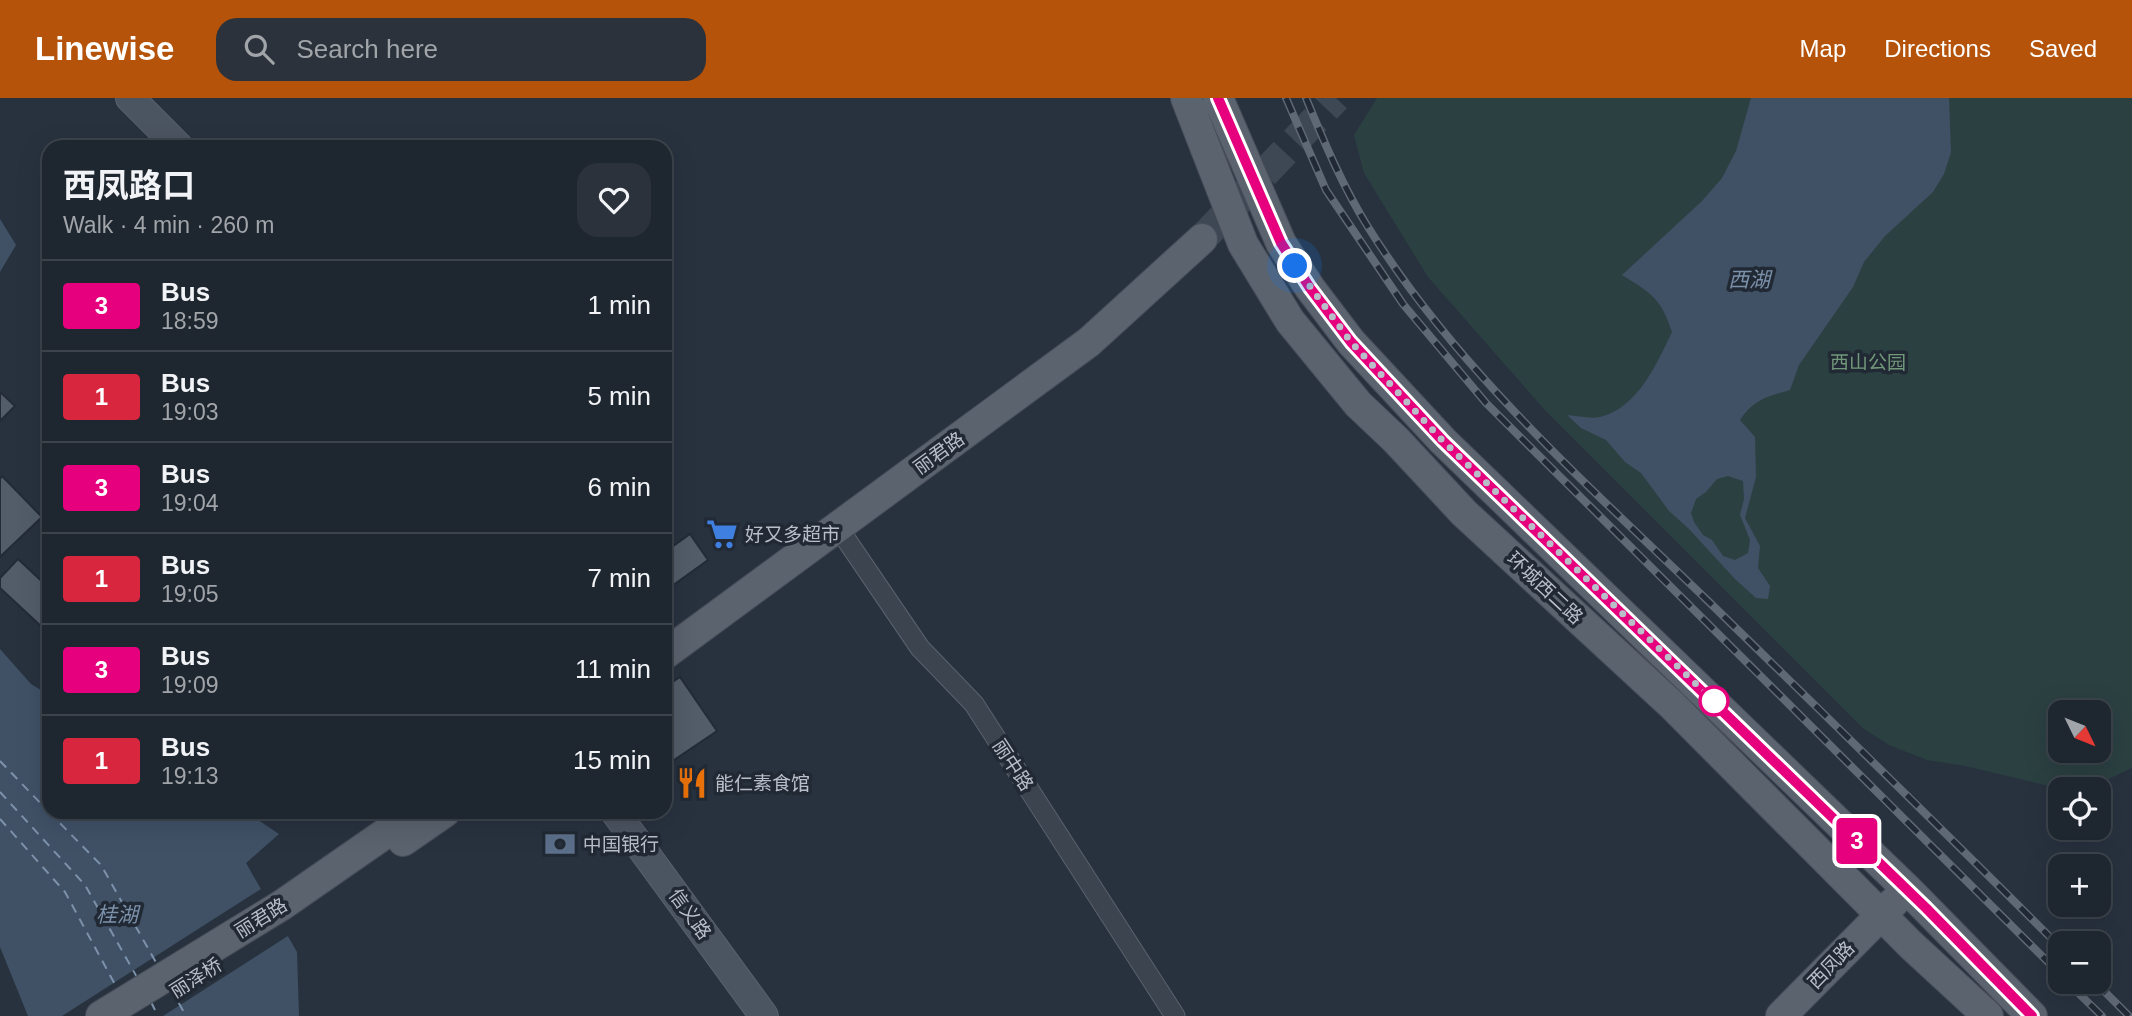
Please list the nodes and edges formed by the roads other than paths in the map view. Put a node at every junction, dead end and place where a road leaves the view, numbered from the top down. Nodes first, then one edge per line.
1 (130, 98) edge
2 (1186, 98) edge
3 (1218, 98) edge
4 (172, 140) edge
5 (837, 526) junction
6 (672, 625) edge
7 (672, 649) edge
8 (407, 819) edge
9 (434, 819) edge
10 (620, 819) edge
11 (1908, 890) junction
12 (287, 911) junction
13 (1880, 914) junction
14 (101, 1016) edge
15 (136, 1016) edge
16 (764, 1016) edge
17 (1175, 1016) edge
18 (1781, 1016) edge
19 (1988, 1016) edge
20 (2032, 1016) edge

1 - 4 street
2 - 13 main road, 环城西二路
3 - 11 main road, 环城西二路
5 - 6 main road, 丽君路
5 - 7 main road, 丽君路
5 - 17 street, 丽中路
8 - 12 main road, 丽君路
9 - 12 main road, 丽君路
10 - 16 street, 信义路
11 - 13 main road, 西凤路
11 - 20 main road, 环城西二路
12 - 14 main road, 丽君路
12 - 15 main road, 丽泽桥
13 - 18 main road, 西凤路
13 - 19 main road, 环城西二路

